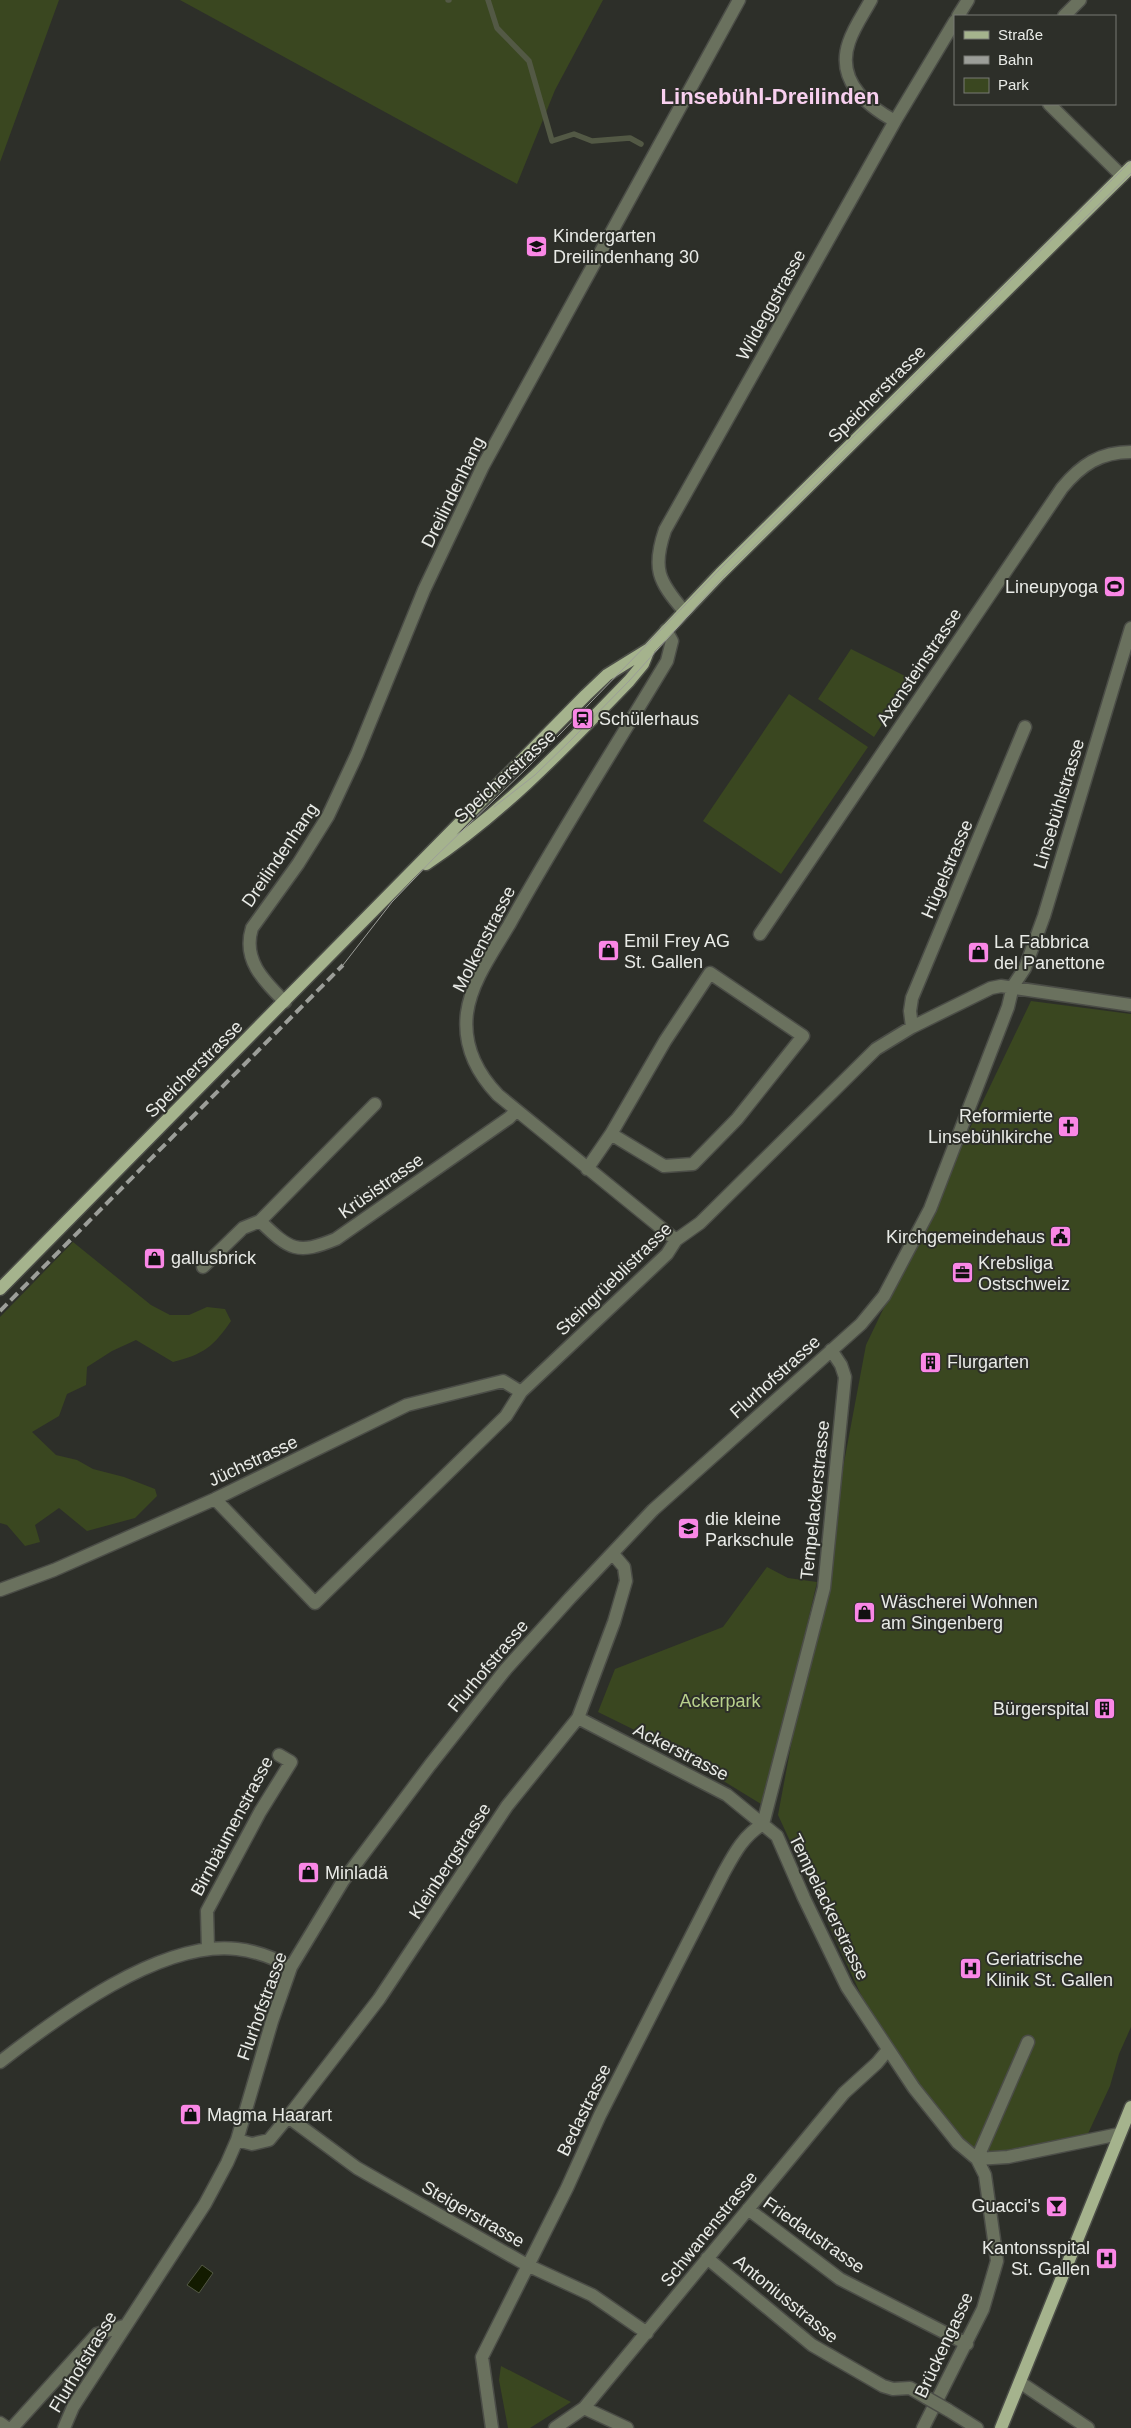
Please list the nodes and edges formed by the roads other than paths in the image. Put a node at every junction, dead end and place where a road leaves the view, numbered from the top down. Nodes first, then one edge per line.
1 (738, 0) edge
2 (871, 0) edge
3 (968, 0) edge
4 (1080, 0) edge
5 (959, 15) edge
6 (1065, 15) edge
7 (954, 23) edge
8 (1050, 105) edge
9 (894, 121) junction
10 (1126, 171) edge
11 (1131, 452) edge
12 (684, 611) junction
13 (666, 630) junction
14 (1130, 635) edge
15 (649, 649) junction
16 (1025, 727) dead end
17 (412, 873) junction
18 (760, 934) dead end
19 (1013, 986) junction
20 (285, 1002) junction
21 (1131, 1005) edge
22 (912, 1027) junction
23 (376, 1104) dead end
24 (516, 1111) junction
25 (611, 1134) junction
26 (587, 1169) junction
27 (260, 1221) junction
28 (676, 1240) junction
29 (203, 1267) dead end
30 (0, 1289) edge
31 (831, 1350) junction
32 (521, 1392) junction
33 (215, 1498) junction
34 (613, 1554) junction
35 (0, 1590) edge
36 (578, 1718) junction
37 (279, 1755) dead end
38 (763, 1824) junction
39 (208, 1949) junction
40 (291, 1967) junction
41 (1028, 2042) dead end
42 (887, 2051) junction
43 (0, 2062) edge
44 (1131, 2107) edge
45 (288, 2117) junction
46 (1119, 2134) junction
47 (236, 2140) junction
48 (977, 2159) junction
49 (748, 2210) junction
50 (707, 2258) junction
51 (527, 2265) junction
52 (124, 2326) junction
53 (647, 2332) junction
54 (967, 2344) junction
55 (1021, 2383) junction
56 (584, 2408) junction
57 (0, 2423) edge
58 (7, 2428) edge
59 (12, 2428) edge
60 (64, 2428) edge
61 (492, 2428) edge
62 (555, 2428) edge
63 (627, 2428) edge
64 (924, 2428) edge
65 (976, 2428) edge
66 (1001, 2428) edge
67 (1088, 2428) edge

1 - 20 street, Dreilindenhang
2 - 9 street
3 - 5 street
4 - 6 street
7 - 9 street, Wildeggstrasse
8 - 10 street
9 - 12 street, Wildeggstrasse
10 - 12 main road, Speicherstrasse
11 - 18 street, Axensteinstrasse
12 - 13 main road, Speicherstrasse
13 - 15 main road, Speicherstrasse
13 - 24 street, Molkenstrasse
14 - 19 street, Linsebühlstrasse
15 - 17 main road, Speicherstrasse
15 - 17 main road, Speicherstrasse
16 - 22 street, Hügelstrasse
17 - 20 main road, Speicherstrasse
19 - 21 street, Steingrüeblistrasse
19 - 22 street, Steingrüeblistrasse
19 - 31 street, Flurhofstrasse
20 - 30 main road, Speicherstrasse
22 - 28 street, Steingrüeblistrasse
23 - 27 street
24 - 26 street, Molkenstrasse
24 - 27 street, Krüsistrasse
25 - 25 street
25 - 26 street
26 - 28 street, Molkenstrasse
27 - 29 street
28 - 32 street, Steingrüeblistrasse
31 - 34 street, Flurhofstrasse
31 - 38 street, Tempelackerstrasse
32 - 33 street, Jüchstrasse
32 - 33 street, Steingrüeblistrasse
33 - 35 street, Jüchstrasse
34 - 36 street, Kleinbergstrasse
34 - 40 street, Flurhofstrasse
36 - 38 street, Ackerstrasse
36 - 45 street, Kleinbergstrasse
37 - 39 street, Birnbäumenstrasse
38 - 42 street, Tempelackerstrasse
38 - 51 street, Bedastrasse
39 - 40 street
39 - 43 street
40 - 47 street, Flurhofstrasse
41 - 48 street
42 - 48 street, Tempelackerstrasse
42 - 49 street, Schwanenstrasse
44 - 46 main road
45 - 47 street, Kleinbergstrasse
45 - 51 street, Steigerstrasse
46 - 48 street
46 - 55 main road
47 - 52 street, Flurhofstrasse
48 - 54 street, Brückengasse
49 - 50 street, Schwanenstrasse
49 - 54 street, Friedaustrasse
50 - 53 street, Schwanenstrasse
50 - 65 street, Antoniusstrasse, bridge
51 - 53 street, Steigerstrasse
51 - 61 street, Bedastrasse
52 - 59 street
52 - 60 street, Flurhofstrasse
53 - 56 street, Schwanenstrasse
54 - 64 street, Brückengasse
55 - 66 main road
55 - 67 street
56 - 62 street, Schwanenstrasse
56 - 63 street
57 - 58 street

